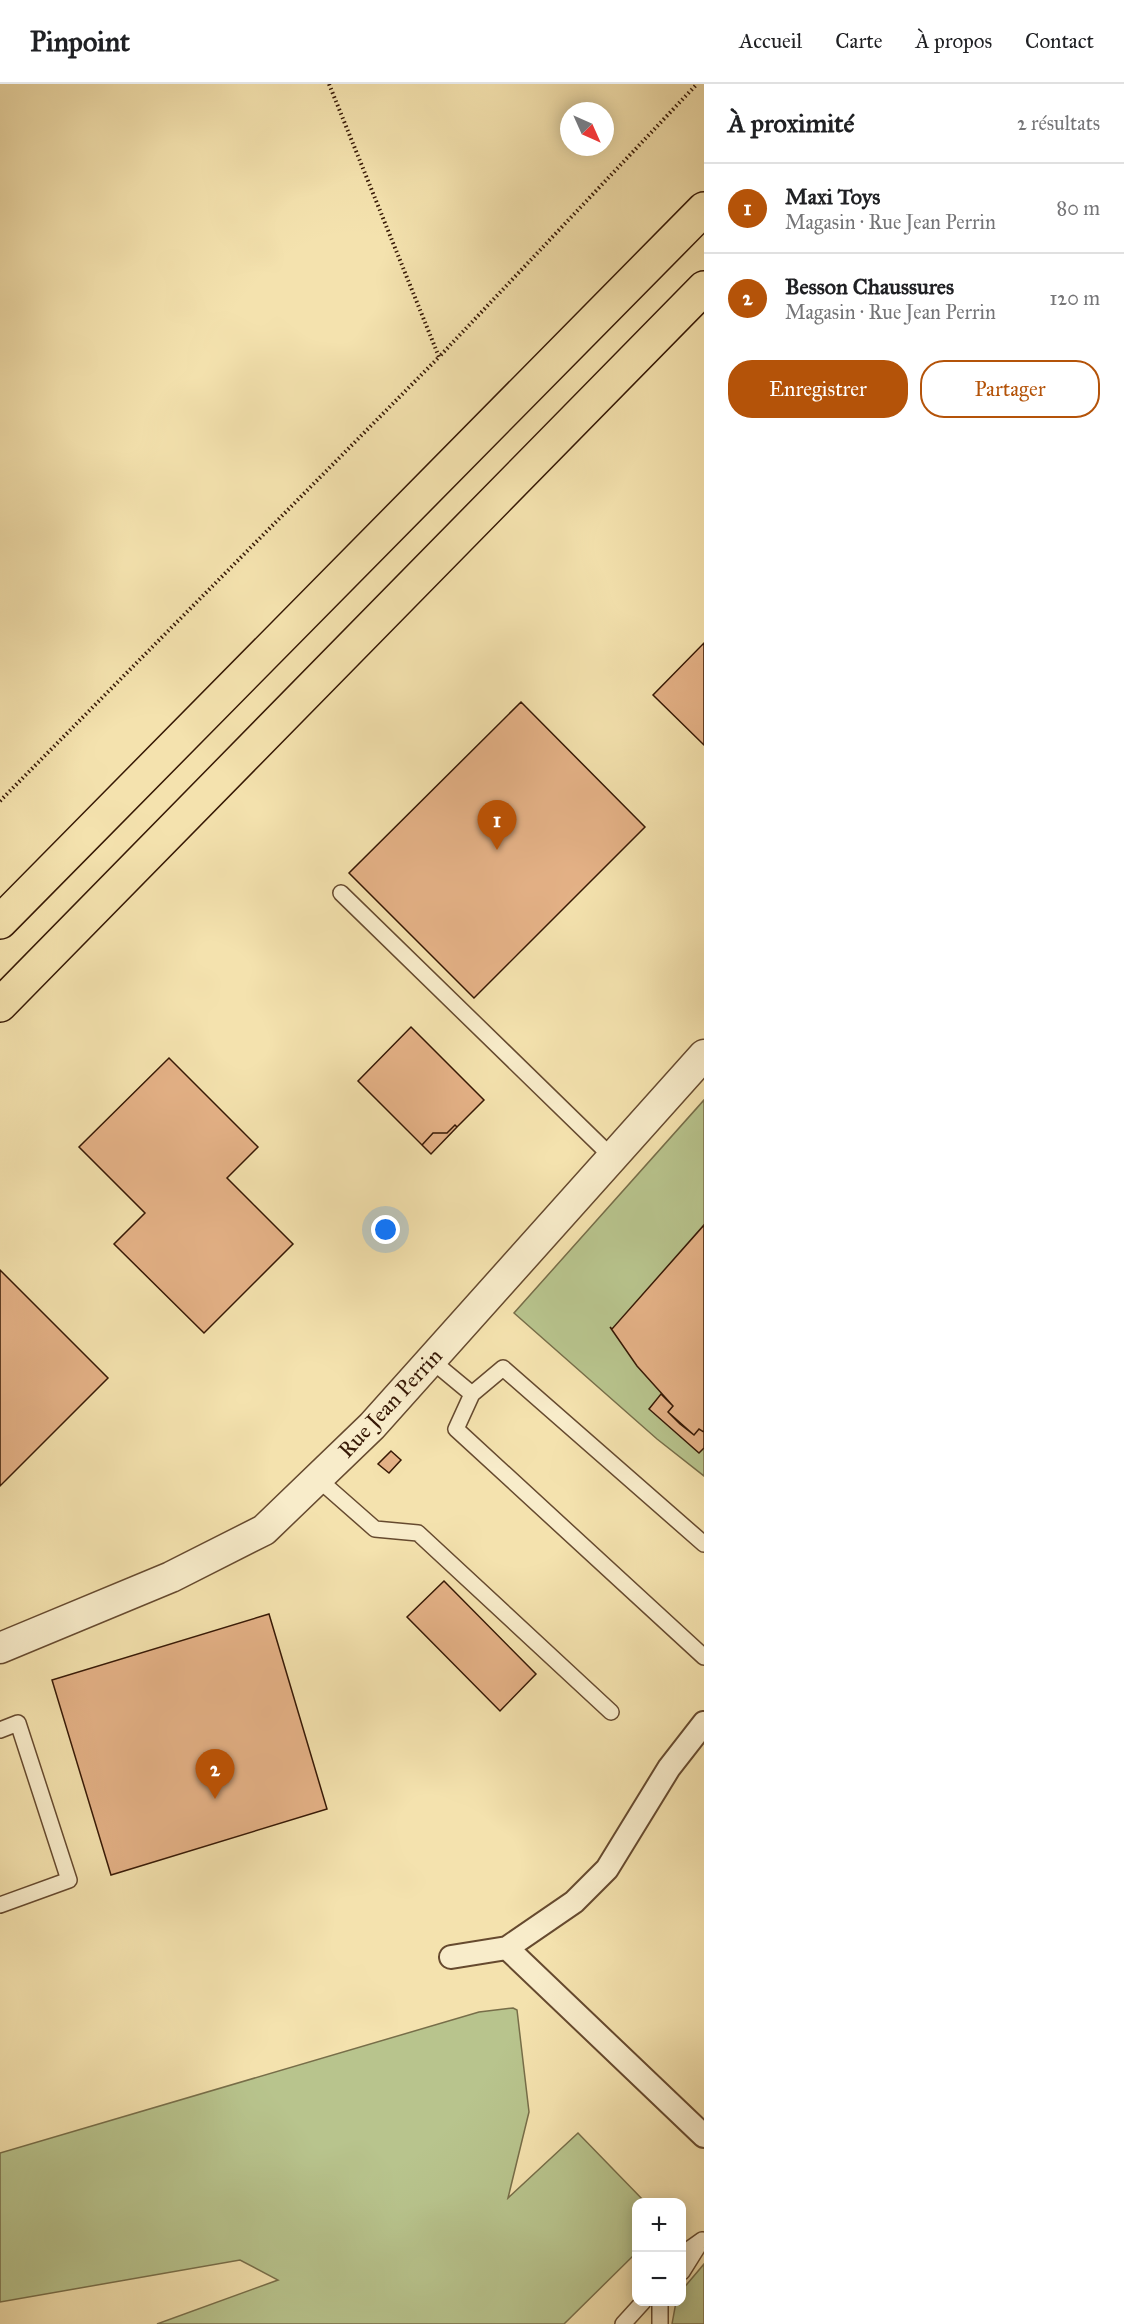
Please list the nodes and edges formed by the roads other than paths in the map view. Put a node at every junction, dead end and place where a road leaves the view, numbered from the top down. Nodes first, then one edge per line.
1 (704, 209) edge
2 (704, 288) edge
3 (341, 892) dead end
4 (0, 922) edge
5 (0, 1005) edge
6 (704, 1055) edge
7 (612, 1158) junction
8 (431, 1360) junction
9 (472, 1394) junction
10 (317, 1478) junction
11 (704, 1544) edge
12 (0, 1648) edge
13 (704, 1658) edge
14 (610, 1712) dead end
15 (704, 1723) edge
16 (0, 1730) edge
17 (0, 1905) edge
18 (507, 1948) junction
19 (451, 1957) dead end
20 (704, 2136) edge
21 (703, 2239) edge
22 (686, 2253) edge
23 (686, 2264) edge
24 (639, 2306) edge
25 (660, 2306) edge
26 (623, 2324) edge
27 (660, 2324) edge

1 - 4 main road
2 - 5 main road
3 - 7 lane
6 - 7 street, Rue Jean Perrin
7 - 8 street, Rue Jean Perrin
8 - 9 lane
8 - 10 street, Rue Jean Perrin
9 - 11 lane
9 - 13 lane
10 - 12 street, Rue Jean Perrin
10 - 14 lane
15 - 18 street
16 - 17 lane
18 - 19 street
18 - 20 street
21 - 22 lane
21 - 23 lane
24 - 26 lane
25 - 27 lane

